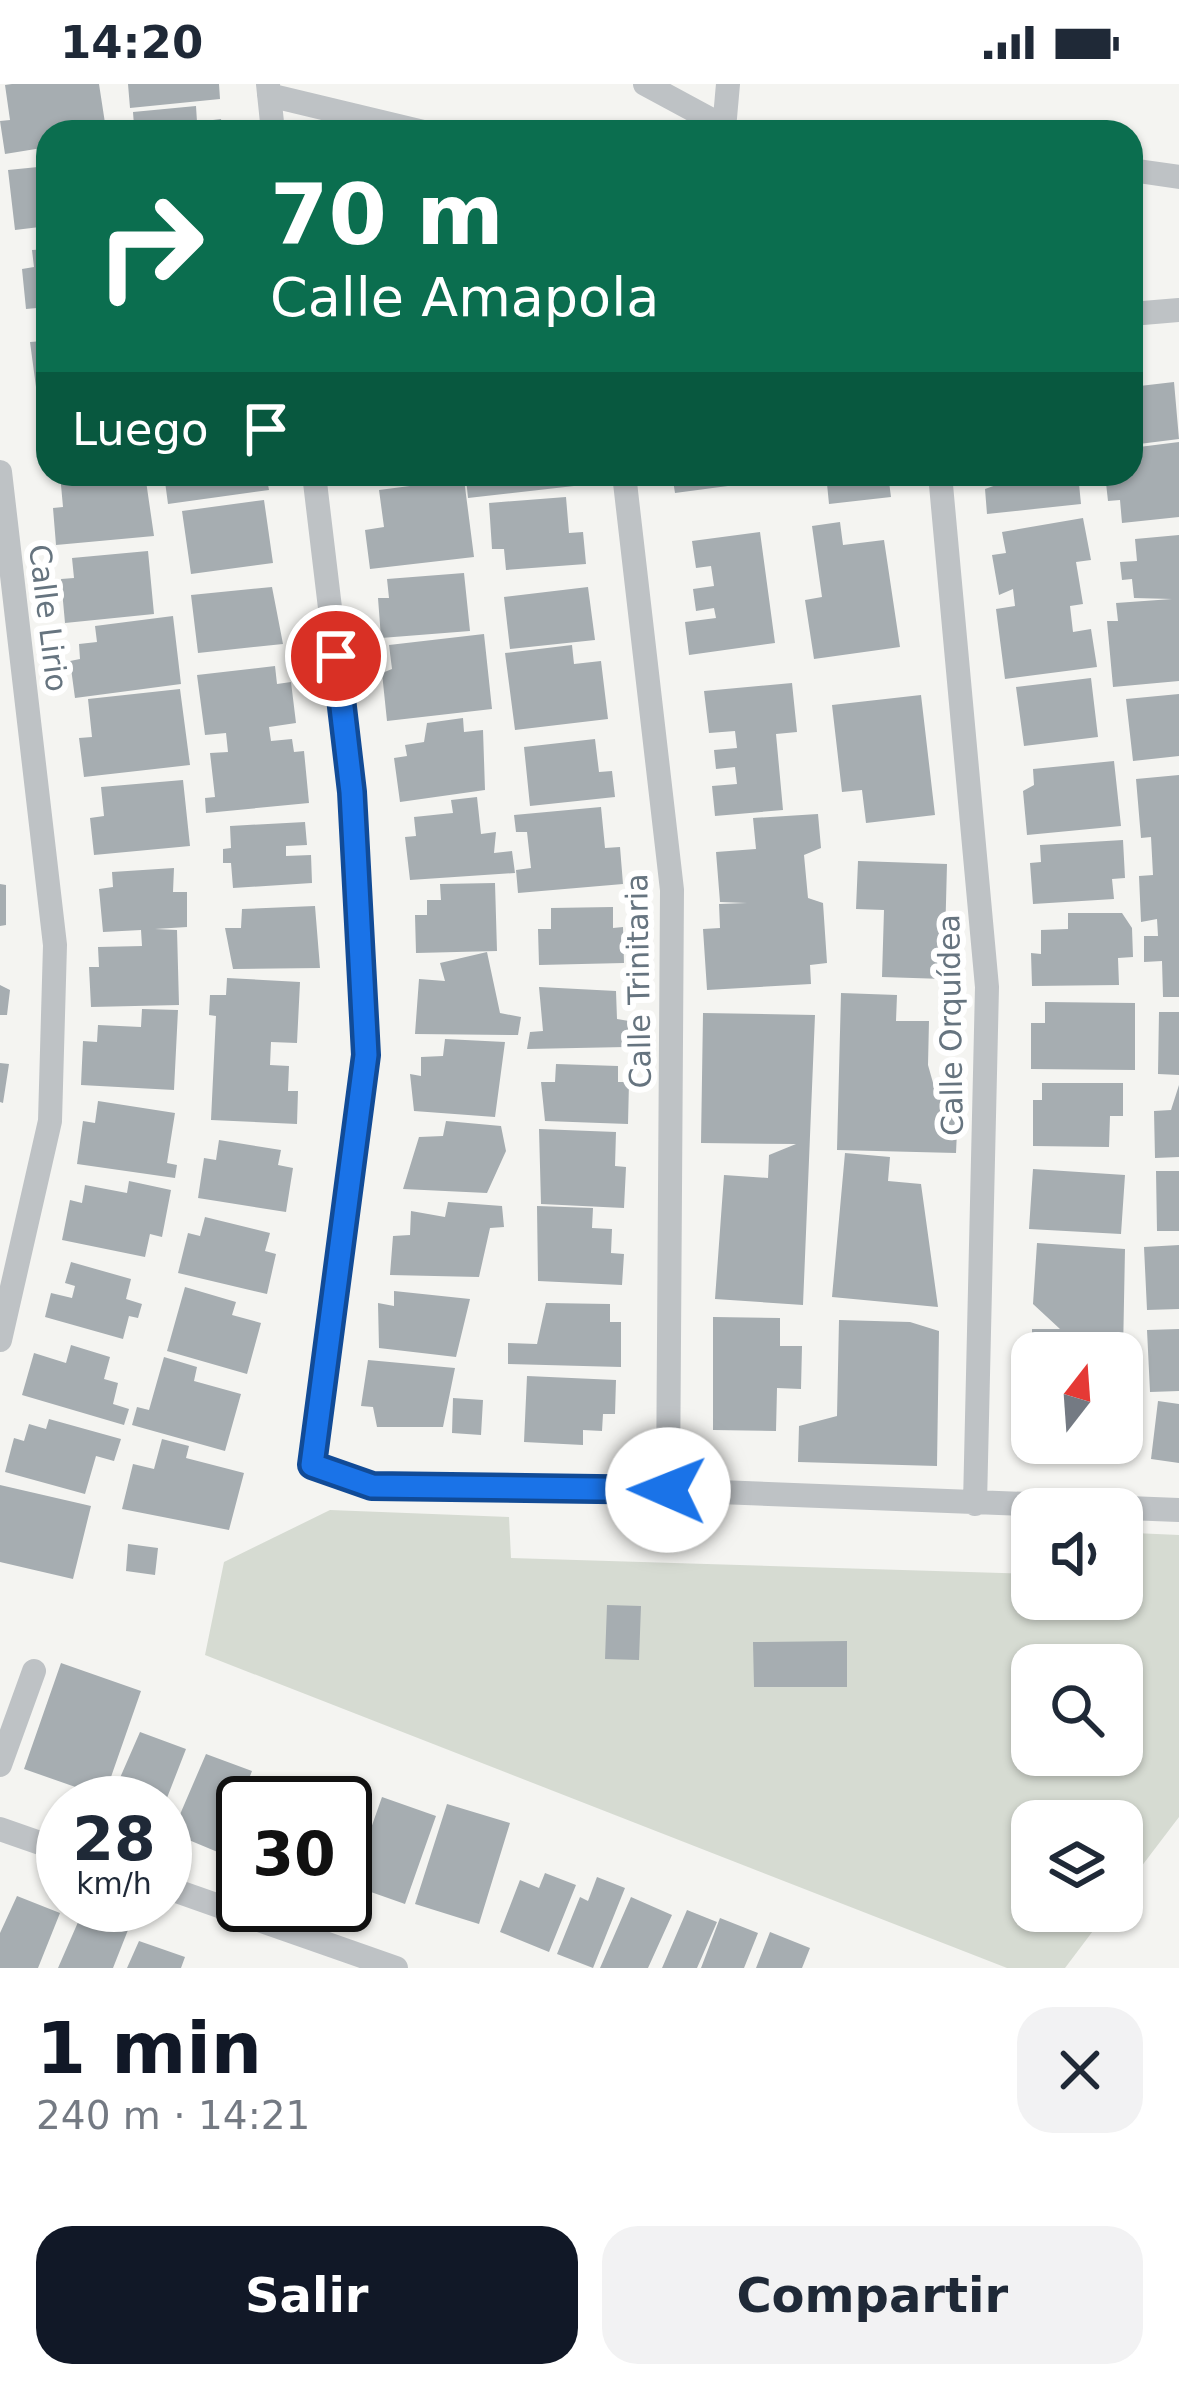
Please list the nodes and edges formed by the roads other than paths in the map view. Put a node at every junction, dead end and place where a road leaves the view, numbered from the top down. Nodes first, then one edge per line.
1 (644, 84) edge
2 (728, 84) edge
3 (268, 90) edge
4 (272, 120) edge
5 (379, 120) edge
6 (709, 120) edge
7 (729, 120) edge
8 (1143, 172) edge
9 (1179, 177) edge
10 (1179, 310) edge
11 (1143, 313) edge
12 (0, 472) edge
13 (315, 486) edge
14 (625, 486) edge
15 (941, 486) edge
16 (0, 1340) edge
17 (668, 1490) junction
18 (975, 1504) junction
19 (1179, 1510) edge
20 (34, 1671) dead end
21 (0, 1765) edge
22 (0, 1829) edge
23 (36, 1842) edge
24 (192, 1896) edge
25 (396, 1968) edge

1 - 6 street
2 - 7 street
3 - 4 street
3 - 5 street
8 - 9 street
10 - 11 street
12 - 16 street, Calle Lirio
13 - 17 street
14 - 17 street, Calle Trinitaria
15 - 18 street, Calle Orquídea
17 - 18 street
18 - 19 street
20 - 21 street
22 - 23 street
24 - 25 street

